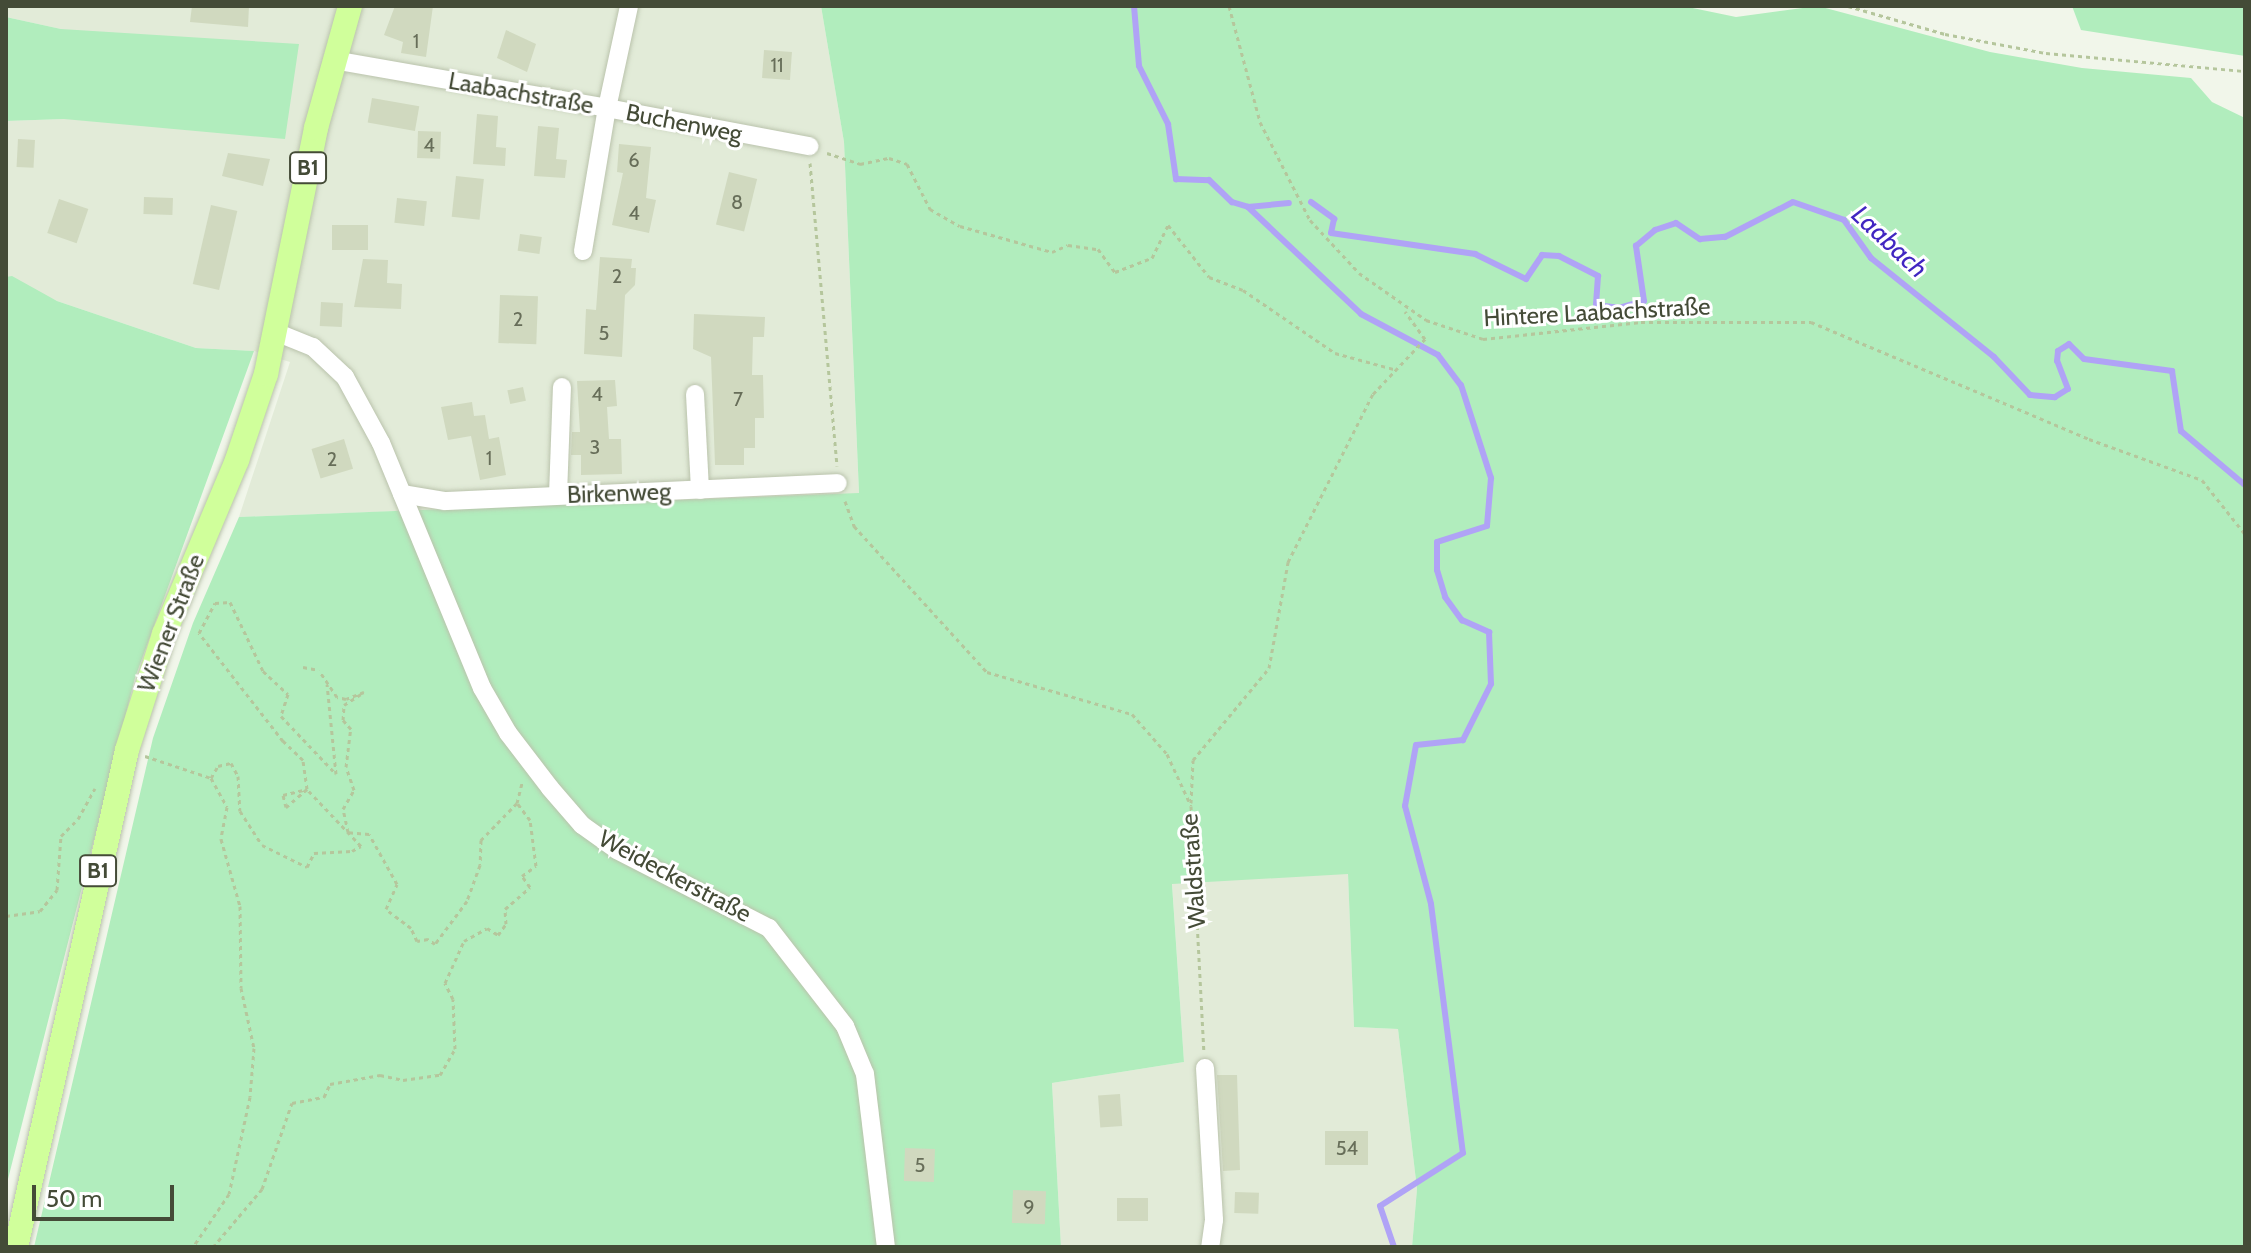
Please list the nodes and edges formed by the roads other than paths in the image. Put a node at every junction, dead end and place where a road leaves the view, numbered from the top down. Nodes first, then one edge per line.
1 (350, 6) edge
2 (629, 6) edge
3 (333, 60) junction
4 (607, 108) junction
5 (809, 146) road end
6 (583, 251) dead end
7 (278, 333) junction
8 (562, 387) dead end
9 (695, 394) dead end
10 (838, 483) road end
11 (700, 490) junction
12 (402, 494) junction
13 (558, 495) junction
14 (1205, 1068) road end
15 (16, 1247) edge
16 (886, 1247) edge
17 (1210, 1247) edge

1 - 3 main road, Wiener Straße / B1
2 - 4 street, Laabachstraße
3 - 4 street, Laabachstraße
3 - 7 main road, Wiener Straße / B1
4 - 5 street, Buchenweg
4 - 6 street, Buchenweg
7 - 12 street, Weideckerstraße
7 - 15 main road, Wiener Straße / B1
8 - 13 street
9 - 11 street
10 - 11 street, Birkenweg
11 - 13 street, Birkenweg
12 - 13 street, Birkenweg
12 - 16 street, Weideckerstraße
14 - 17 street

